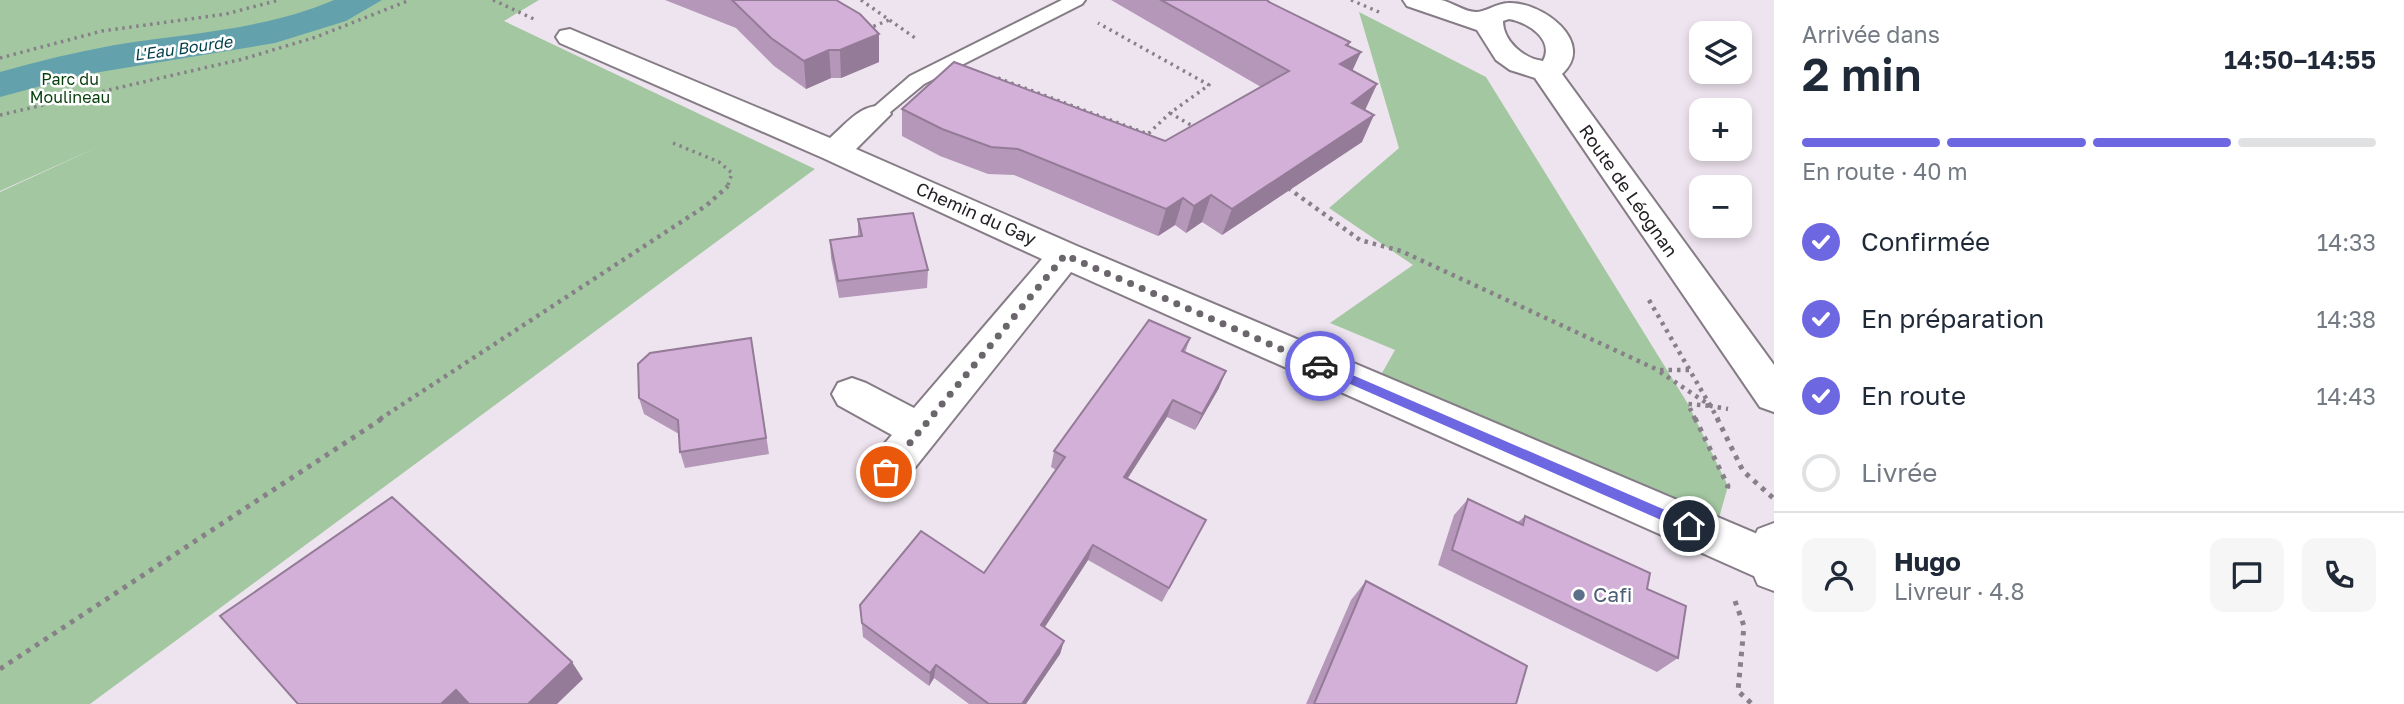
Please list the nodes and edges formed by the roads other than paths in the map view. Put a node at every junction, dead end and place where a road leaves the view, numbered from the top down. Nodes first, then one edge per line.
1 (1076, 0) edge
2 (1416, 0) edge
3 (1488, 25) junction
4 (570, 37) dead end
5 (1544, 69) junction
6 (876, 114) joint
7 (834, 151) junction
8 (1065, 255) junction
9 (1713, 312) junction
10 (1774, 367) edge
11 (852, 394) dead end
12 (1774, 396) edge
13 (920, 431) junction
14 (886, 472) dead end
15 (1773, 558) edge

1 - 6 lane
2 - 3 street
3 - 5 street
3 - 5 street
4 - 7 street, Chemin du Gay
5 - 9 street, Route de Léognan
6 - 7 street
7 - 8 street, Chemin du Gay
8 - 13 street
8 - 15 street, Chemin du Gay
9 - 10 street, Route de Léognan
9 - 12 street, Route de Léognan
11 - 13 street
13 - 14 street

